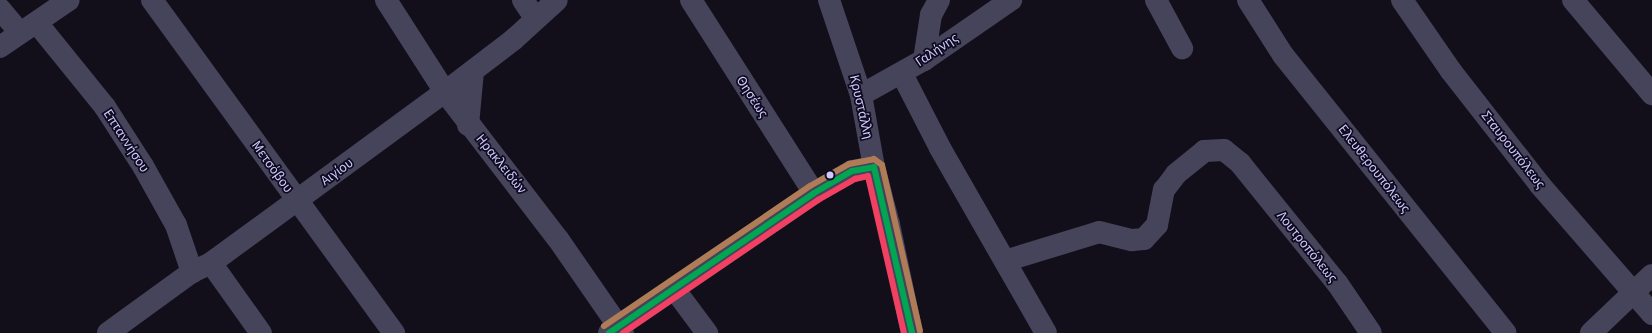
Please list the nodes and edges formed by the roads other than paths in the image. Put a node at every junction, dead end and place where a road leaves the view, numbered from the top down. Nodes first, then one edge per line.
1 (69, 0) edge
2 (152, 0) edge
3 (386, 0) edge
4 (523, 0) edge
5 (557, 0) edge
6 (691, 0) edge
7 (829, 0) edge
8 (939, 0) edge
9 (1011, 0) edge
10 (1156, 0) edge
11 (1248, 0) edge
12 (1402, 0) edge
13 (1573, 0) edge
14 (990, 8) edge
15 (0, 9) edge
16 (535, 18) junction
17 (28, 28) junction
18 (0, 47) edge
19 (1182, 48) dead end
20 (924, 60) junction
21 (472, 71) junction
22 (902, 74) junction
23 (445, 92) junction
24 (861, 94) junction
25 (1652, 94) edge
26 (468, 124) junction
27 (874, 167) junction
28 (814, 193) junction
29 (297, 201) junction
30 (1005, 262) junction
31 (212, 263) junction
32 (192, 272) junction
33 (1652, 275) edge
34 (675, 290) junction
35 (1632, 293) junction
36 (1652, 314) edge
37 (618, 331) edge
38 (108, 333) edge
39 (261, 333) edge
40 (394, 333) edge
41 (707, 333) edge
42 (912, 333) edge
43 (1046, 333) edge
44 (1371, 333) edge
45 (1506, 333) edge
46 (1591, 333) edge

1 - 17 street
2 - 29 street, Μετσόβου
3 - 23 street, Ηρακλειδών
4 - 16 street
5 - 16 street, Αιγίου
6 - 28 street, Θησέως
7 - 24 street, Κρυστάλλη
8 - 20 street
9 - 14 street, Γαλήνης
10 - 19 street
11 - 45 street, Ελευθερουπόλεως
12 - 35 street, Σταυρουπόλεως
13 - 25 street
14 - 20 street, Γαλήνης
15 - 17 street, Επταννήσου
16 - 21 street, Αιγίου
17 - 18 street
17 - 32 street, Επταννήσου
20 - 22 street, Γαλήνης
21 - 23 street, Αιγίου
21 - 26 street
22 - 24 street, Γαλήνης
22 - 30 street
23 - 26 street, Ηρακλειδών
23 - 29 street, Αιγίου
24 - 27 street, Κρυστάλλη
26 - 37 street, Ηρακλειδών
27 - 28 street
27 - 42 street, Κρυστάλλη
28 - 34 street
29 - 31 street, Αιγίου
29 - 40 street, Μετσόβου
30 - 43 street
30 - 44 street, Λουτροπόλεως
31 - 32 street, Αιγίου
31 - 39 street
32 - 38 street, Αιγίου
33 - 35 street
34 - 37 street
34 - 41 street
35 - 36 street, Σταυρουπόλεως
35 - 46 street

